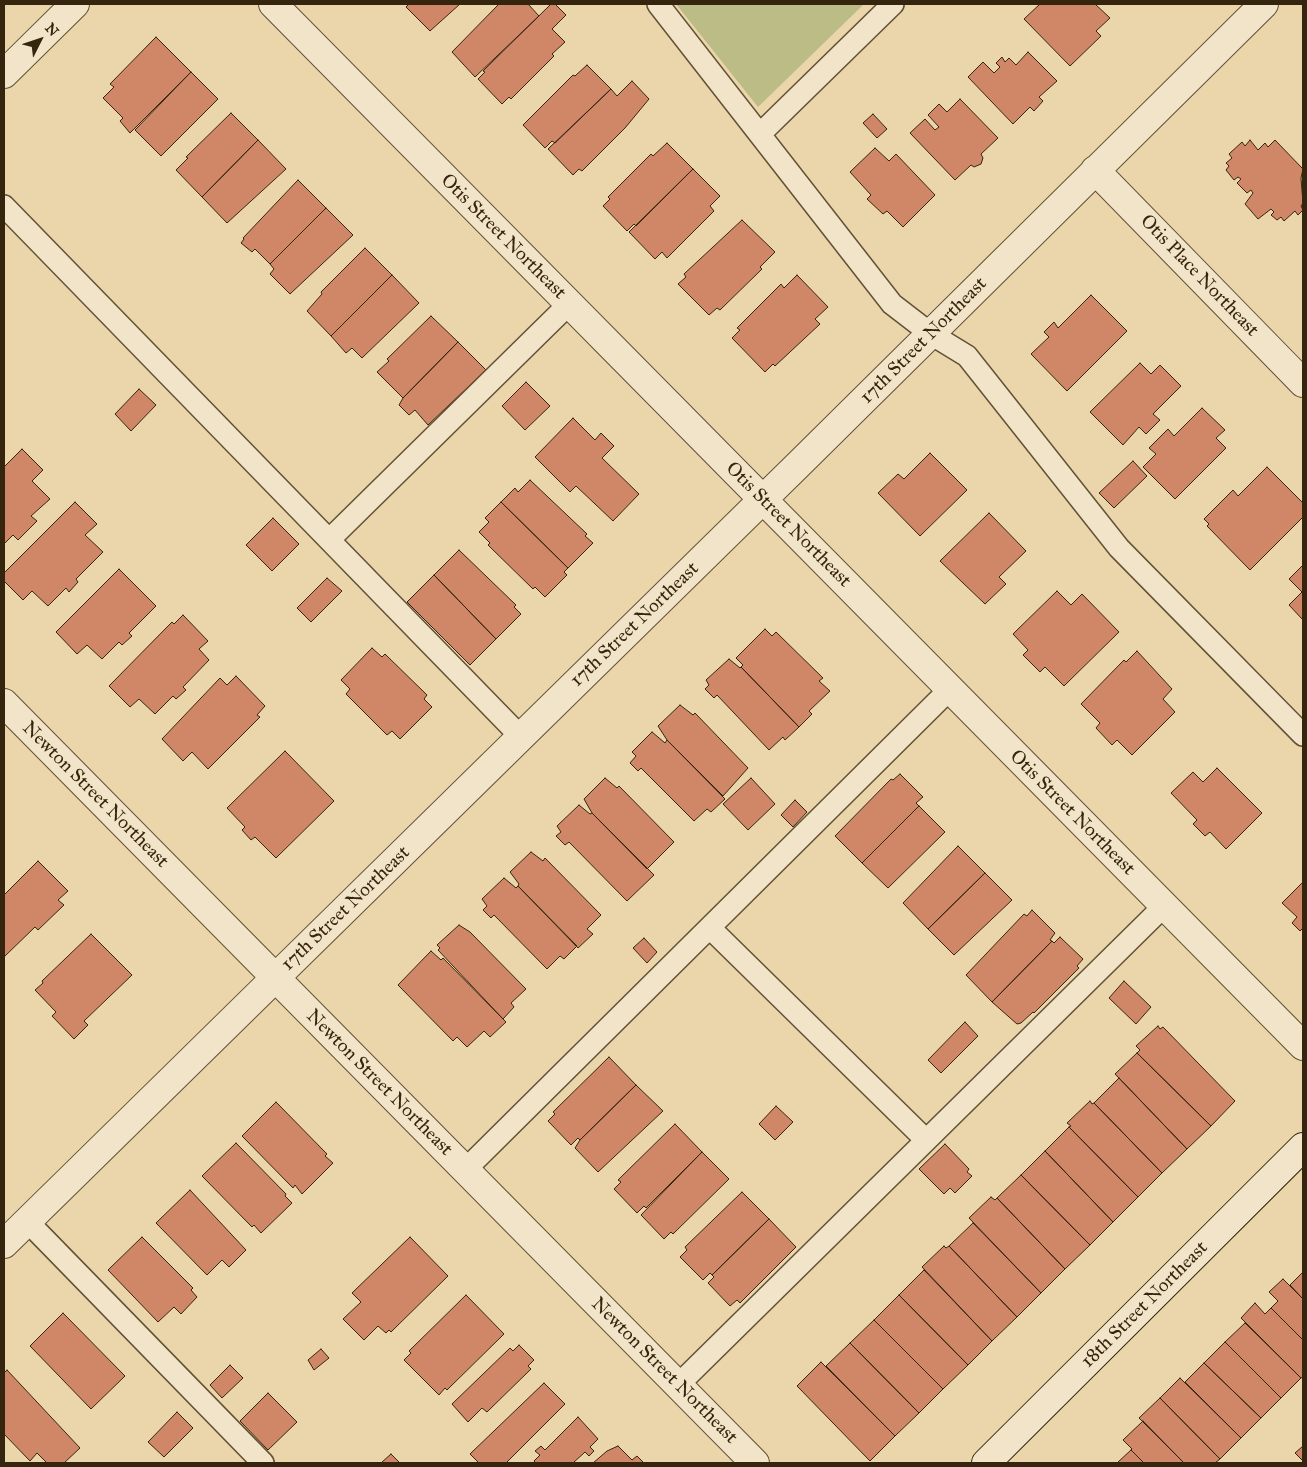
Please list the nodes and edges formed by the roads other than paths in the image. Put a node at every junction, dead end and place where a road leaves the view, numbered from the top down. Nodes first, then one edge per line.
1 (75, 4) edge
2 (273, 4) edge
3 (658, 4) edge
4 (893, 4) edge
5 (1264, 4) edge
6 (4, 74) edge
7 (760, 134) junction
8 (1095, 170) junction
9 (4, 206) edge
10 (569, 304) junction
11 (931, 334) junction
12 (1303, 383) edge
13 (763, 500) junction
14 (330, 539) junction
15 (950, 689) junction
16 (4, 703) edge
17 (1303, 735) edge
18 (521, 737) junction
19 (1164, 906) junction
20 (710, 928) junction
21 (275, 978) junction
22 (1303, 1046) edge
23 (926, 1140) junction
24 (1303, 1147) edge
25 (465, 1170) junction
26 (27, 1221) junction
27 (4, 1244) edge
28 (678, 1385) junction
29 (263, 1463) edge
30 (755, 1463) edge
31 (986, 1463) edge

1 - 6 street
2 - 10 street, Otis Street Northeast
3 - 7 lane
4 - 7 lane
5 - 8 street, 17th Street Northeast
7 - 11 lane
8 - 11 street, 17th Street Northeast
8 - 12 street, Otis Place Northeast
9 - 14 lane
10 - 13 street, Otis Street Northeast
10 - 14 lane
11 - 13 street, 17th Street Northeast
11 - 17 lane
13 - 15 street, Otis Street Northeast
13 - 18 street, 17th Street Northeast
14 - 18 lane
15 - 19 street, Otis Street Northeast
15 - 20 lane
16 - 21 street, Newton Street Northeast
18 - 21 street, 17th Street Northeast
19 - 22 street, Otis Street Northeast
19 - 23 lane
20 - 23 lane
20 - 25 lane
21 - 25 street, Newton Street Northeast
21 - 26 street, 17th Street Northeast
23 - 28 lane
24 - 31 street, 18th Street Northeast
25 - 28 street, Newton Street Northeast
26 - 27 street, 17th Street Northeast
26 - 29 lane
28 - 30 street, Newton Street Northeast

